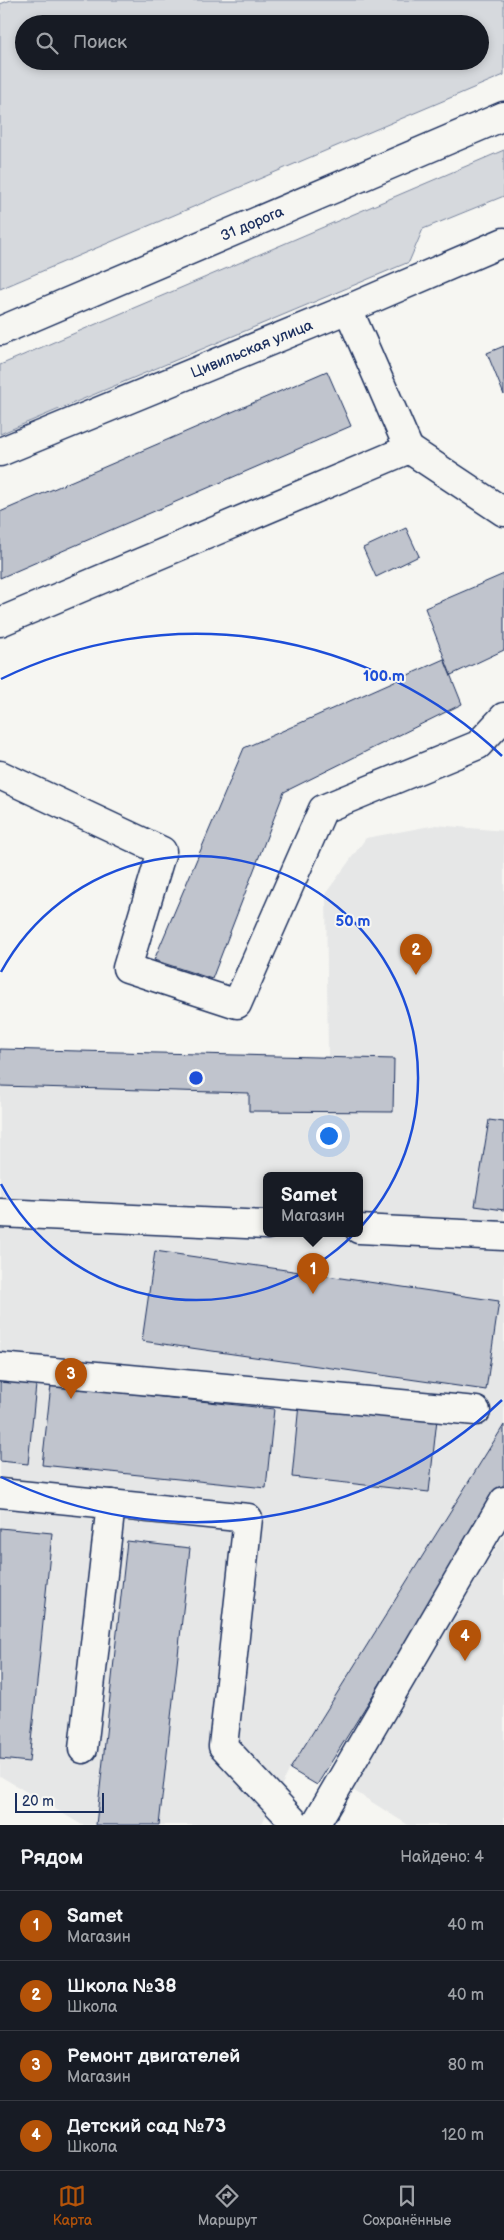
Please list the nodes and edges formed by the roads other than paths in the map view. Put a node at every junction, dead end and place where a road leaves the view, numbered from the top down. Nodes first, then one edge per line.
1 (504, 116) edge
2 (504, 242) edge
3 (348, 309) junction
4 (0, 331) edge
5 (409, 450) junction
6 (0, 452) edge
7 (504, 512) edge
8 (0, 622) edge
9 (504, 717) edge
10 (0, 775) edge
11 (0, 1213) edge
12 (263, 1225) edge
13 (363, 1229) edge
14 (504, 1236) edge
15 (0, 1367) edge
16 (476, 1411) dead end
17 (0, 1493) edge
18 (504, 1501) edge
19 (111, 1504) junction
20 (83, 1749) dead end
21 (297, 1825) edge
22 (315, 1825) edge

1 - 4 street, 31 дорога
2 - 3 street, Цивильская улица
3 - 5 street
3 - 6 street, Цивильская улица
5 - 7 street
5 - 8 street
9 - 10 street
11 - 12 street
13 - 14 street
15 - 16 street
17 - 19 street
18 - 22 street
19 - 20 street
19 - 21 street

